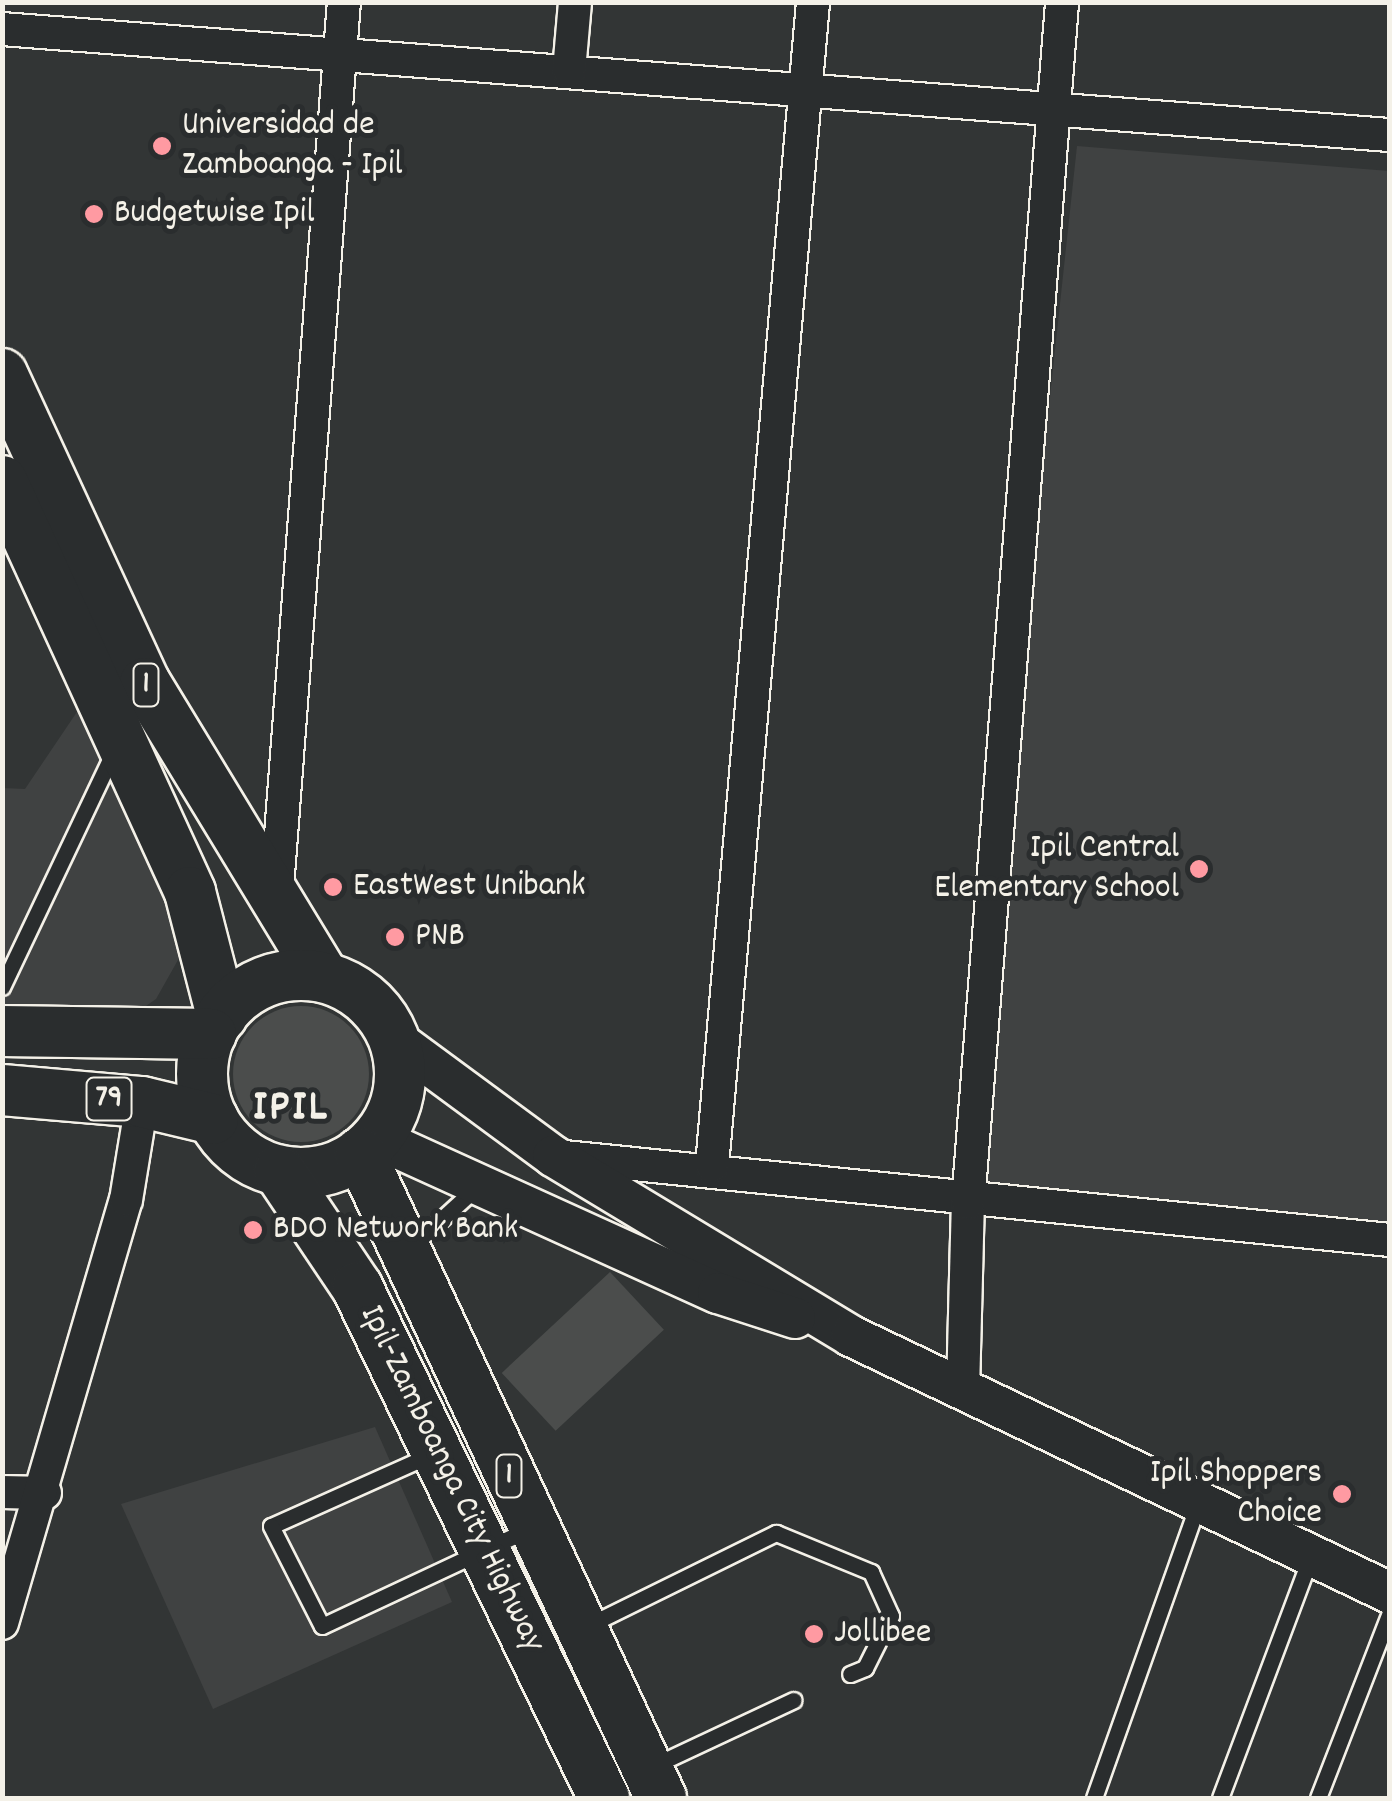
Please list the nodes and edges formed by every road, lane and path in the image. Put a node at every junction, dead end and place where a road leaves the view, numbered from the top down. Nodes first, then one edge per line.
1 (344, 2) edge
2 (576, 2) edge
3 (813, 2) edge
4 (1062, 2) edge
5 (2, 30) edge
6 (340, 54) junction
7 (569, 71) junction
8 (806, 91) junction
9 (1053, 116) junction
10 (1390, 135) edge
11 (2, 374) edge
12 (2, 480) edge
13 (72, 579) junction
14 (120, 738) junction
15 (277, 888) junction
16 (324, 977) junction
17 (2, 987) edge
18 (216, 1025) junction
19 (2, 1032) edge
20 (393, 1038) junction
21 (2, 1090) edge
22 (142, 1102) junction
23 (213, 1119) junction
24 (368, 1145) junction
25 (553, 1156) junction
26 (712, 1166) junction
27 (279, 1171) junction
28 (480, 1185) junction
29 (968, 1202) junction
30 (1390, 1240) edge
31 (407, 1251) junction
32 (852, 1336) junction
33 (963, 1390) junction
34 (438, 1452) junction
35 (2, 1492) edge
36 (45, 1493) junction
37 (1199, 1503) junction
38 (532, 1528) junction
39 (486, 1550) junction
40 (1312, 1555) junction
41 (1390, 1593) edge
42 (1390, 1612) edge
43 (2, 1623) edge
44 (580, 1630) junction
45 (850, 1674) dead end
46 (794, 1700) dead end
47 (654, 1783) edge
48 (604, 1798) edge
49 (1094, 1798) edge
50 (1220, 1798) edge
51 (1318, 1798) edge

1 - 6 street
2 - 7 street
3 - 8 street
4 - 9 street
5 - 6 street
6 - 7 street
6 - 15 street
7 - 8 street
8 - 9 street
8 - 26 street
9 - 10 street
9 - 29 street
11 - 13 main road, 1
12 - 13 main road, 1
13 - 14 main road, 1
13 - 15 main road, 1
14 - 17 lane
14 - 18 main road, 1
15 - 16 main road, 1
16 - 18 main road
16 - 20 main road
18 - 19 main road, 79
18 - 23 main road, 1
20 - 24 main road
20 - 25 street
21 - 22 main road, 79
22 - 23 main road, 79
22 - 36 street
23 - 27 main road, 1
24 - 27 main road
24 - 28 street
24 - 31 main road, 1
25 - 26 street
25 - 32 street
26 - 29 street
27 - 34 main road, Ipil-Zamboanga City Highway / 1
28 - 31 lane
28 - 32 street
29 - 30 street
29 - 33 street
31 - 38 main road, 1
32 - 33 street
33 - 37 street
34 - 39 main road, Ipil-Zamboanga City Highway / 1
34 - 39 lane
35 - 36 street
36 - 43 street
37 - 40 street
37 - 49 lane
38 - 39 lane
38 - 44 main road, 1
39 - 48 main road, Ipil-Zamboanga City Highway / 1
40 - 41 street
40 - 50 lane
42 - 51 lane
44 - 45 lane
44 - 47 main road, 1
46 - 47 lane

